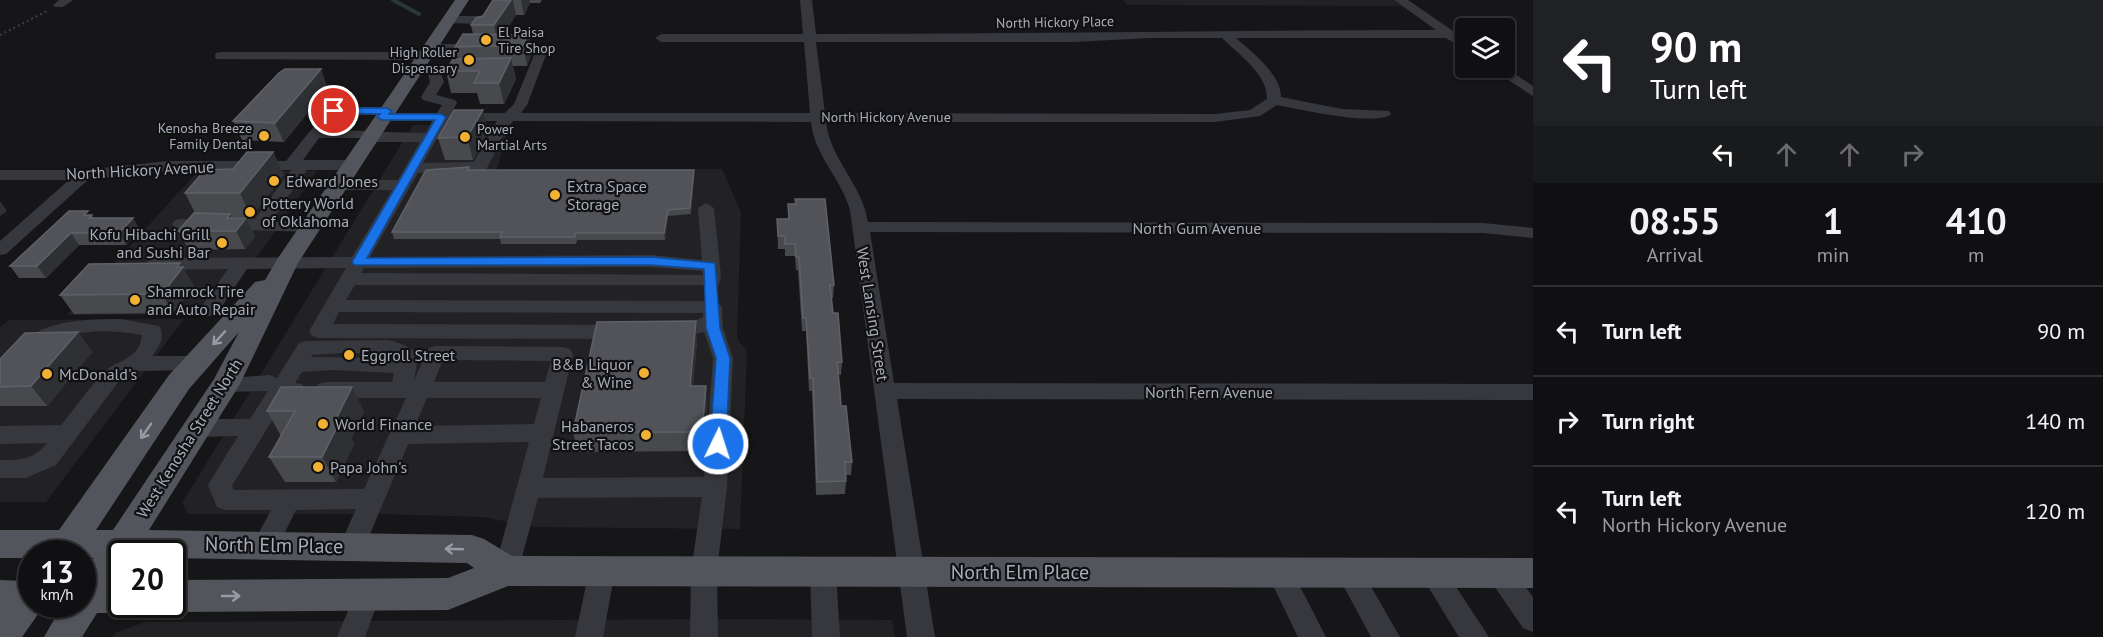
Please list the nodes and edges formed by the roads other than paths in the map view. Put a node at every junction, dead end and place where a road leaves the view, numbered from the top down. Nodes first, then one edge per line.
1 (462, 0) edge
2 (806, 0) edge
3 (1400, 0) edge
4 (449, 20) junction
5 (484, 20) edge
6 (1225, 34) junction
7 (1449, 34) junction
8 (661, 38) dead end
9 (810, 38) junction
10 (1455, 38) edge
11 (494, 49) edge
12 (427, 52) junction
13 (540, 55) dead end
14 (221, 56) dead end
15 (412, 74) junction
16 (1512, 78) edge
17 (1533, 92) edge
18 (1274, 100) junction
19 (334, 111) dead end
20 (1384, 114) dead end
21 (817, 117) junction
22 (508, 119) junction
23 (438, 123) junction
24 (377, 125) junction
25 (247, 165) junction
26 (297, 165) junction
27 (351, 165) junction
28 (412, 168) junction
29 (0, 175) edge
30 (84, 175) junction
31 (230, 181) edge
32 (338, 185) junction
33 (403, 185) junction
34 (192, 207) edge
35 (706, 208) dead end
36 (260, 224) junction
37 (860, 227) junction
38 (309, 228) junction
39 (1533, 233) edge
40 (0, 250) edge
41 (242, 263) junction
42 (286, 263) junction
43 (135, 264) edge
44 (353, 270) junction
45 (711, 273) junction
46 (333, 306) junction
47 (209, 310) dead end
48 (712, 313) junction
49 (197, 363) junction
50 (136, 364) junction
51 (0, 372) edge
52 (226, 384) junction
53 (409, 384) junction
54 (284, 385) junction
55 (554, 390) junction
56 (885, 391) junction
57 (1533, 392) edge
58 (254, 427) junction
59 (198, 428) junction
60 (542, 433) junction
61 (67, 434) junction
62 (0, 435) edge
63 (399, 435) junction
64 (0, 470) edge
65 (715, 487) junction
66 (528, 488) junction
67 (372, 499) junction
68 (289, 500) junction
69 (70, 540) edge
70 (126, 540) edge
71 (0, 544) edge
72 (186, 544) edge
73 (266, 544) junction
74 (18, 545) edge
75 (353, 545) junction
76 (507, 571) junction
77 (602, 571) junction
78 (704, 571) junction
79 (823, 572) junction
80 (911, 572) junction
81 (1349, 572) junction
82 (1432, 572) junction
83 (1500, 572) junction
84 (1280, 573) junction
85 (1533, 573) edge
86 (108, 576) edge
87 (186, 596) edge
88 (367, 596) junction
89 (98, 597) edge
90 (18, 605) edge
91 (1533, 619) edge
92 (1, 637) edge
93 (62, 637) edge
94 (351, 637) edge
95 (589, 637) edge
96 (704, 637) edge
97 (826, 637) edge
98 (921, 637) edge
99 (1312, 637) edge
100 (1386, 637) edge
101 (1475, 637) edge

1 - 4 main road, West Kenosha Street North
2 - 9 street, West Lansing Street
3 - 7 street
4 - 5 street
4 - 12 main road, West Kenosha Street North
6 - 7 street, North Hickory Place
6 - 9 street, North Hickory Place
6 - 18 street
7 - 10 street
8 - 9 street, North Hickory Place
9 - 21 street, West Lansing Street
11 - 12 street
12 - 14 street
12 - 15 main road, West Kenosha Street North
13 - 22 street
15 - 23 street
15 - 24 main road, West Kenosha Street North
16 - 17 street
18 - 20 street
18 - 21 street, North Hickory Avenue
19 - 24 street
21 - 22 street, North Hickory Avenue
21 - 37 street, West Lansing Street
22 - 23 street
22 - 23 street
22 - 28 street
23 - 24 street
23 - 24 street
23 - 28 street
24 - 26 street
24 - 27 main road, West Kenosha Street North
25 - 26 street, North Hickory Avenue
25 - 30 street, North Hickory Avenue
25 - 31 street
26 - 27 street, North Hickory Avenue
26 - 36 street
27 - 32 main road, West Kenosha Street North
28 - 33 street
29 - 30 street, North Hickory Avenue
30 - 40 street
32 - 33 street
32 - 38 main road, West Kenosha Street North
33 - 44 street
34 - 36 street
35 - 45 street
36 - 38 street
37 - 39 street, North Gum Avenue
37 - 56 street, West Lansing Street
38 - 42 main road, West Kenosha Street North
41 - 42 street
41 - 43 street
41 - 47 street
42 - 44 street
42 -> 49 main road, West Kenosha Street North
42 - 52 main road, West Kenosha Street North
44 - 45 street
44 - 46 street
45 - 48 street
46 - 48 street
46 - 48 street
48 - 65 street
49 - 50 street
49 -> 69 main road, West Kenosha Street North
50 - 51 street
50 - 61 street
52 - 54 street
52 - 59 main road, West Kenosha Street North
53 - 54 street
53 - 54 street
53 - 55 street
53 - 55 street
53 - 63 street
54 - 58 street
55 - 60 street
56 - 57 street, North Fern Avenue
56 - 80 street, West Lansing Street
58 - 59 street
58 - 68 street
59 - 70 main road, West Kenosha Street North
60 - 63 street
60 - 66 street
61 - 62 street
61 - 64 street
63 - 67 street
65 - 66 street
65 - 78 street
66 - 76 street
67 - 68 street
67 - 75 street
68 - 73 street
71 - 74 main road, North Elm Place
72 - 73 main road, North Elm Place
73 - 75 main road, North Elm Place
76 -> 75 main road, North Elm Place
76 - 77 main road, North Elm Place
76 - 88 main road, North Elm Place
77 - 78 main road, North Elm Place
77 - 95 street
78 - 79 main road, North Elm Place
78 - 96 street
79 - 80 main road, North Elm Place
79 - 97 street
80 - 84 main road, North Elm Place
80 - 98 street, West Lansing Street
81 - 82 main road, North Elm Place
81 - 84 main road, North Elm Place
81 - 100 street
82 - 83 main road, North Elm Place
82 - 101 street
83 - 85 main road, North Elm Place
83 - 91 street
84 - 99 street
86 - 89 main road, West Kenosha Street North
87 -> 88 main road, North Elm Place
88 - 94 street
89 - 93 main road, West Kenosha Street North
90 - 92 main road

